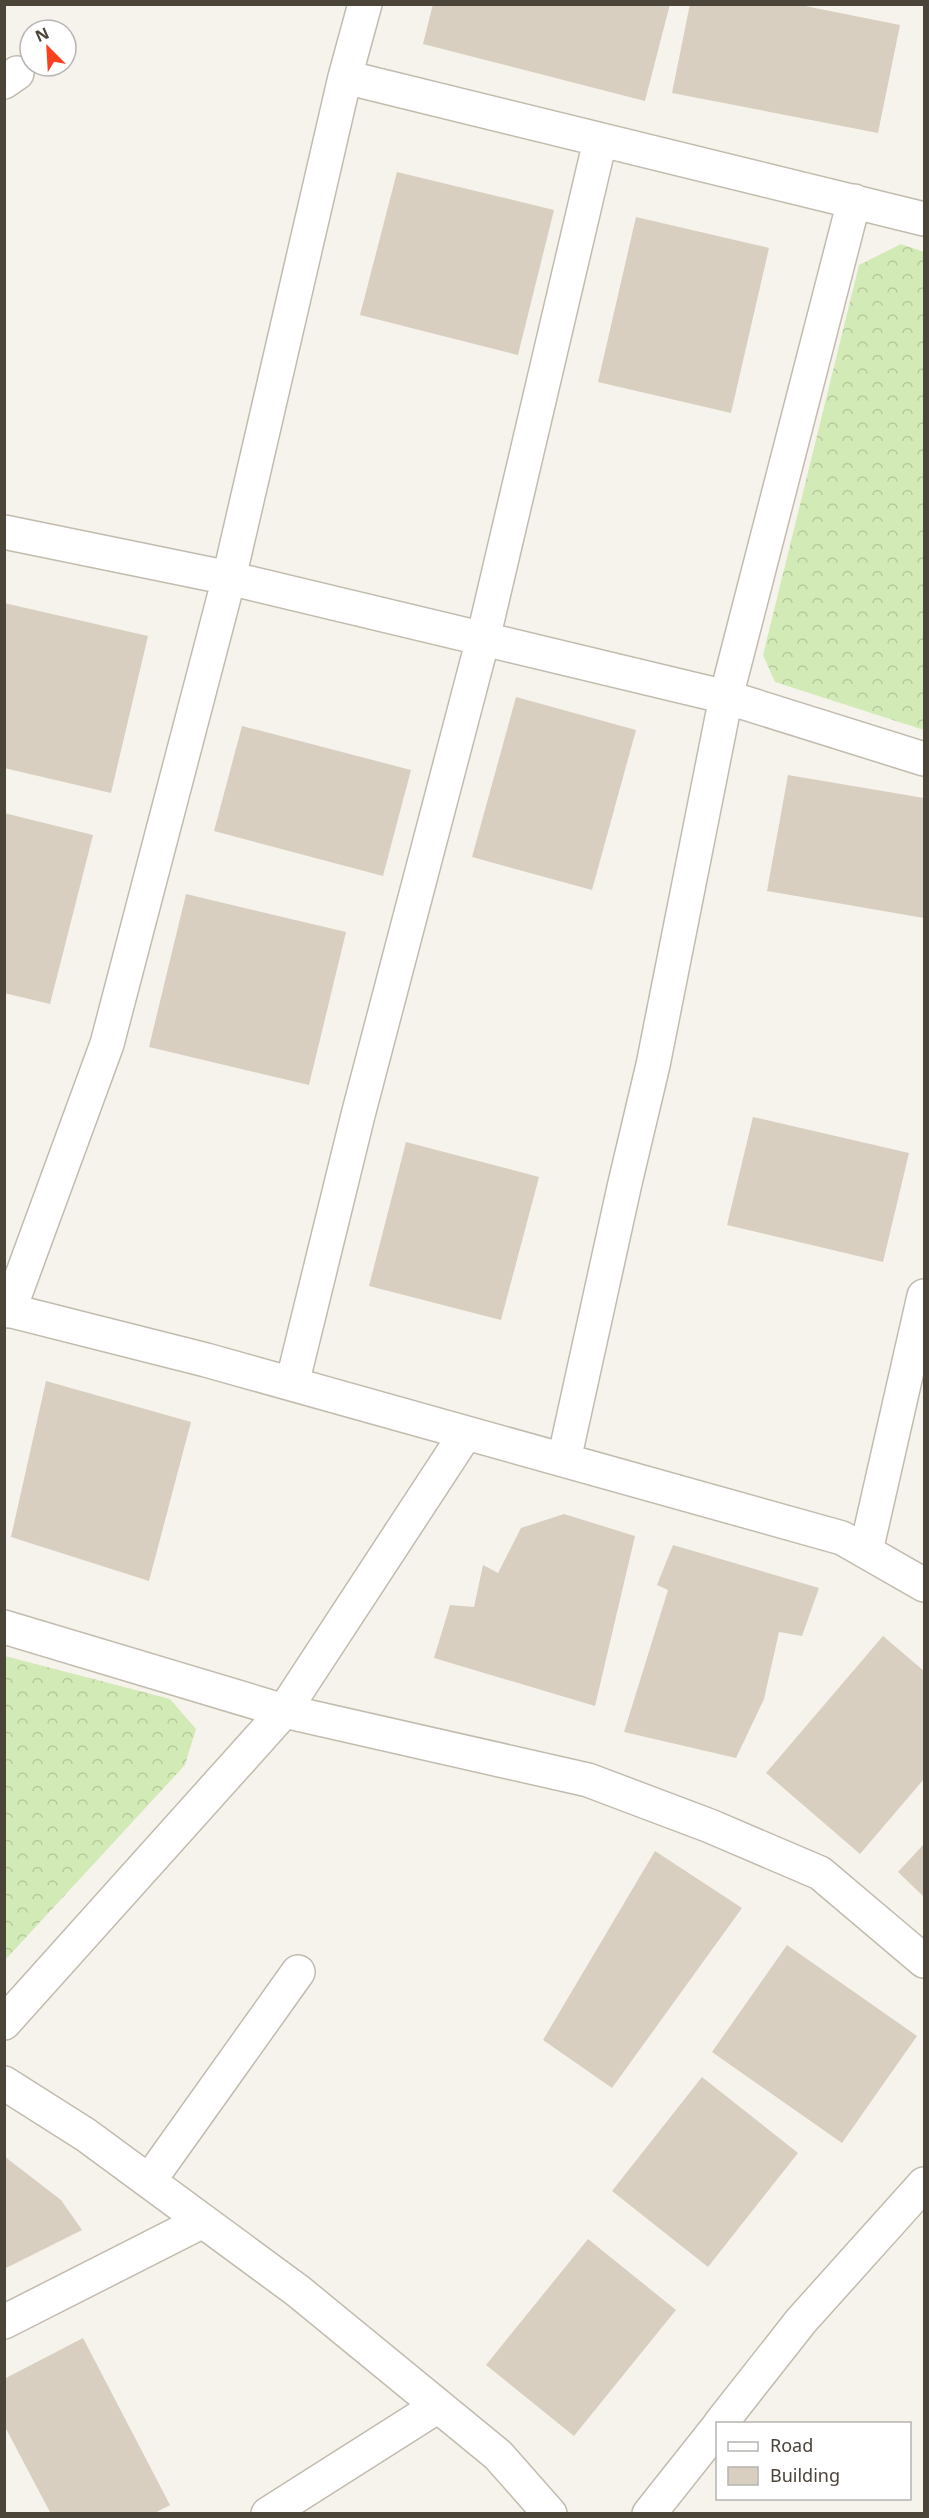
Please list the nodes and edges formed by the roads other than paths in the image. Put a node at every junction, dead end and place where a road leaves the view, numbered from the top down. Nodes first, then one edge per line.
1 (365, 4) edge
2 (345, 77) junction
3 (600, 141) junction
4 (854, 201) junction
5 (924, 219) edge
6 (4, 532) edge
7 (229, 578) junction
8 (483, 639) junction
9 (726, 697) junction
10 (924, 759) edge
11 (924, 1296) edge
12 (7, 1310) edge
13 (292, 1384) junction
14 (466, 1433) junction
15 (564, 1460) junction
16 (866, 1551) junction
17 (924, 1586) edge
18 (4, 1627) edge
19 (284, 1711) junction
20 (924, 1961) edge
21 (298, 1972) dead end
22 (4, 2023) edge
23 (4, 2083) edge
24 (149, 2181) junction
25 (924, 2184) edge
26 (203, 2221) junction
27 (4, 2322) edge
28 (438, 2406) junction
29 (721, 2422) edge
30 (716, 2429) edge
31 (268, 2514) edge
32 (550, 2514) edge
33 (649, 2514) edge

1 - 2 street
2 - 3 street
2 - 7 street
3 - 4 street
3 - 8 street
4 - 5 street
4 - 9 street
6 - 7 street
7 - 8 street
7 - 12 street
8 - 9 street
8 - 13 street
9 - 10 street
9 - 15 street
11 - 16 street
12 - 13 street
13 - 14 street
14 - 15 street
14 - 19 street
15 - 16 street
16 - 17 street
18 - 19 street
19 - 20 street
19 - 22 street
21 - 24 street
23 - 24 street
24 - 26 street
25 - 29 street
26 - 27 street
26 - 28 street
28 - 31 street
28 - 32 street
30 - 33 street

